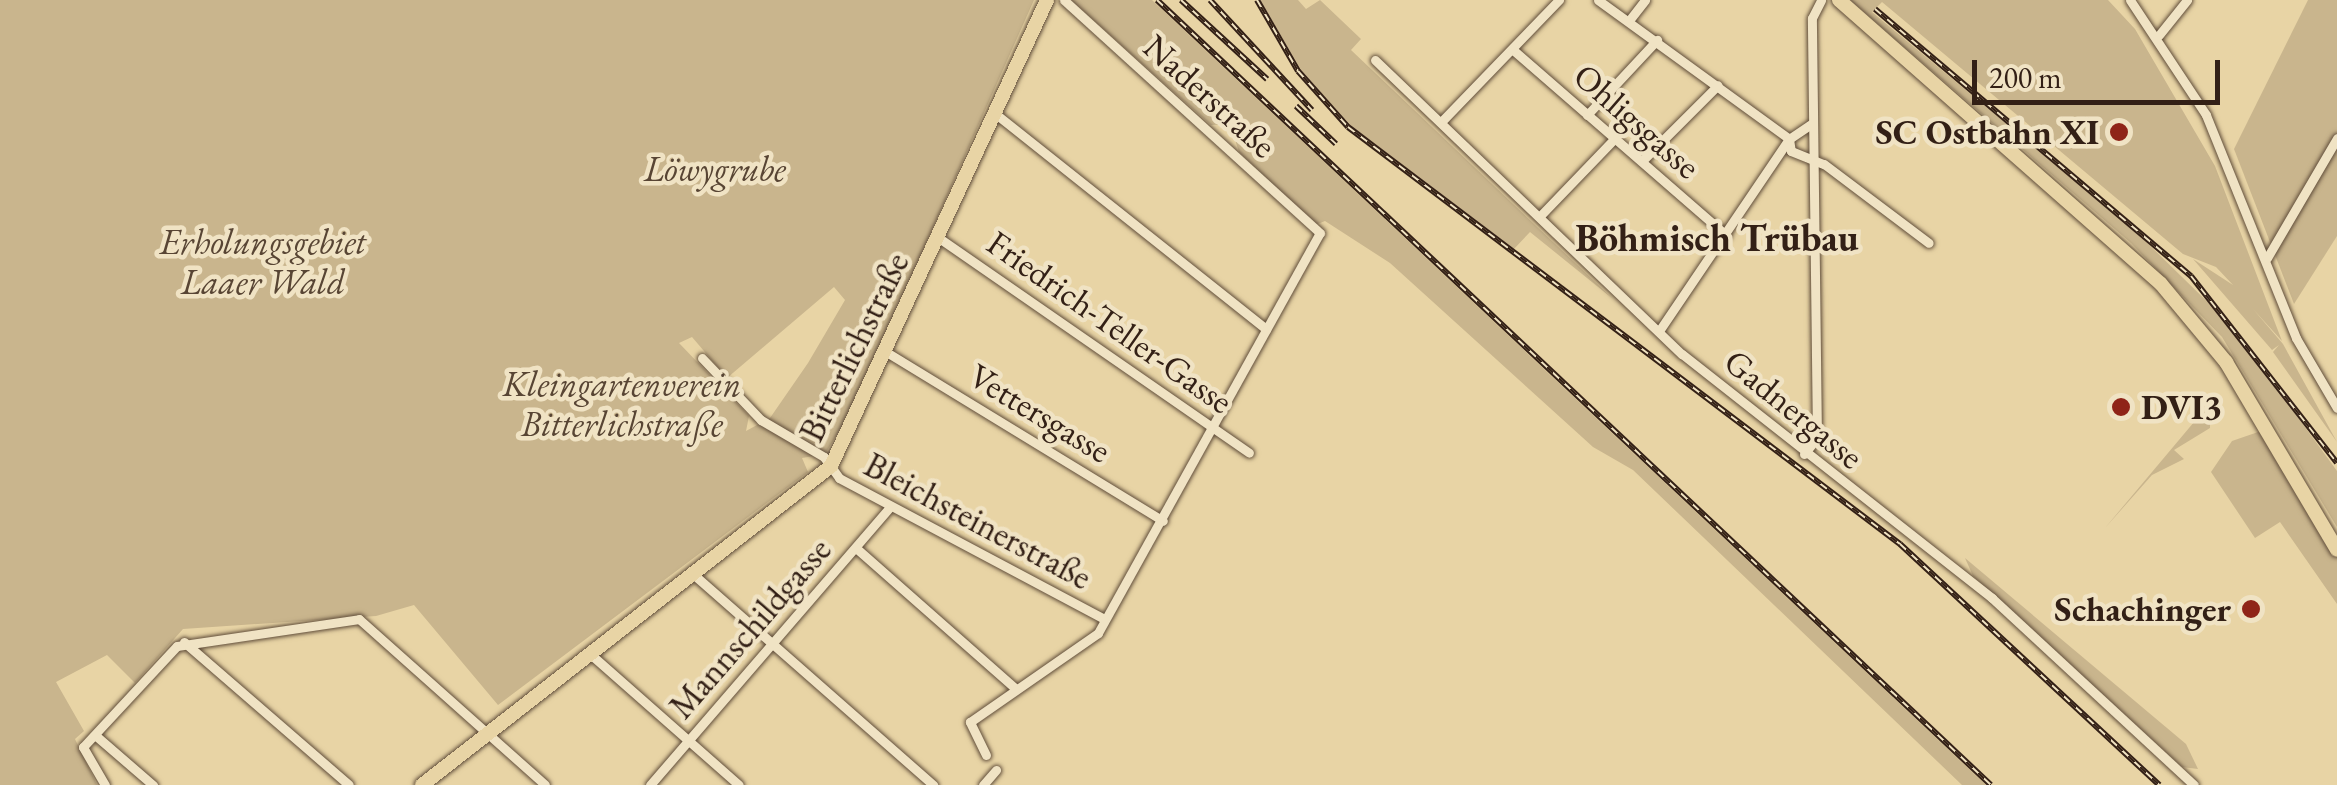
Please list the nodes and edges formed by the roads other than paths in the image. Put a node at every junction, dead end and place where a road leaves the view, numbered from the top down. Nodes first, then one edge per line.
1 (1047, 0) edge
2 (1064, 0) edge
3 (1559, 0) edge
4 (1598, 0) edge
5 (1646, 0) edge
6 (1822, 0) edge
7 (1838, 0) edge
8 (2130, 0) edge
9 (2187, 0) edge
10 (1630, 18) junction
11 (2159, 35) junction
12 (1657, 40) junction
13 (1512, 49) junction
14 (1375, 60) dead end
15 (1718, 84) junction
16 (997, 115) junction
17 (1588, 115) junction
18 (1441, 122) junction
19 (1813, 123) junction
20 (2337, 138) edge
21 (1614, 139) junction
22 (1789, 140) junction
23 (1813, 159) junction
24 (1642, 161) junction
25 (1540, 216) junction
26 (1726, 235) junction
27 (939, 238) junction
28 (1928, 244) dead end
29 (2266, 258) junction
30 (1266, 329) junction
31 (1658, 330) junction
32 (888, 353) junction
33 (702, 358) dead end
34 (2337, 408) edge
35 (1214, 427) junction
36 (1249, 453) dead end
37 (1804, 454) junction
38 (831, 466) junction
39 (890, 507) junction
40 (1162, 521) junction
41 (856, 548) junction
42 (2337, 550) edge
43 (694, 574) junction
44 (1104, 620) junction
45 (184, 642) junction
46 (771, 644) junction
47 (588, 652) junction
48 (1015, 688) junction
49 (483, 732) junction
50 (96, 734) junction
51 (688, 740) junction
52 (986, 755) dead end
53 (996, 770) dead end
54 (106, 785) edge
55 (152, 785) edge
56 (349, 785) edge
57 (422, 785) edge
58 (545, 785) edge
59 (650, 785) edge
60 (739, 785) edge
61 (933, 785) edge
62 (982, 785) edge
63 (2194, 785) edge

1 - 16 main road, Bitterlichstraße
2 - 30 street, Naderstraße
3 - 13 street
4 - 10 street
5 - 10 street
6 - 19 street
7 - 42 main road
8 - 11 street
9 - 11 street
10 - 12 street
11 - 29 street
12 - 15 street
12 - 17 street
13 - 17 street, Ohligsgasse
13 - 18 street
14 - 18 street, Gadnergasse
15 - 22 street
15 - 24 street
16 - 27 main road, Bitterlichstraße
16 - 30 street
17 - 21 street, Ohligsgasse
18 - 25 street, Gadnergasse
19 - 22 street
19 - 23 street
20 - 29 street
21 - 24 street, Ohligsgasse
21 - 25 street
22 - 23 street
22 - 26 street
23 - 28 street
23 - 37 street
24 - 26 street, Ohligsgasse
25 - 31 street, Gadnergasse
26 - 31 street
27 - 32 main road, Bitterlichstraße
27 - 35 street, Friedrich-Teller-Gasse
29 - 34 street
30 - 35 street
31 - 37 street, Gadnergasse
32 - 38 main road, Bitterlichstraße
32 - 40 street, Vettersgasse
33 - 38 street, Bleichsteinerstraße
35 - 36 street, Friedrich-Teller-Gasse
35 - 40 street
37 - 63 street, Gadnergasse
38 - 39 street, Bleichsteinerstraße
38 - 43 main road, Bitterlichstraße
39 - 41 street, Mannschildgasse
39 - 44 street, Bleichsteinerstraße
40 - 44 street
41 - 46 street, Mannschildgasse
41 - 48 street
43 - 46 street
43 - 47 main road, Bitterlichstraße
44 - 48 street
45 - 49 street
45 - 50 street
45 - 56 street
46 - 51 street, Mannschildgasse
46 - 61 street
47 - 49 main road, Bitterlichstraße
47 - 51 street
48 - 52 street
49 - 57 main road, Bitterlichstraße
49 - 58 street
50 - 54 street
50 - 55 street
51 - 59 street, Mannschildgasse
51 - 60 street
53 - 62 street

